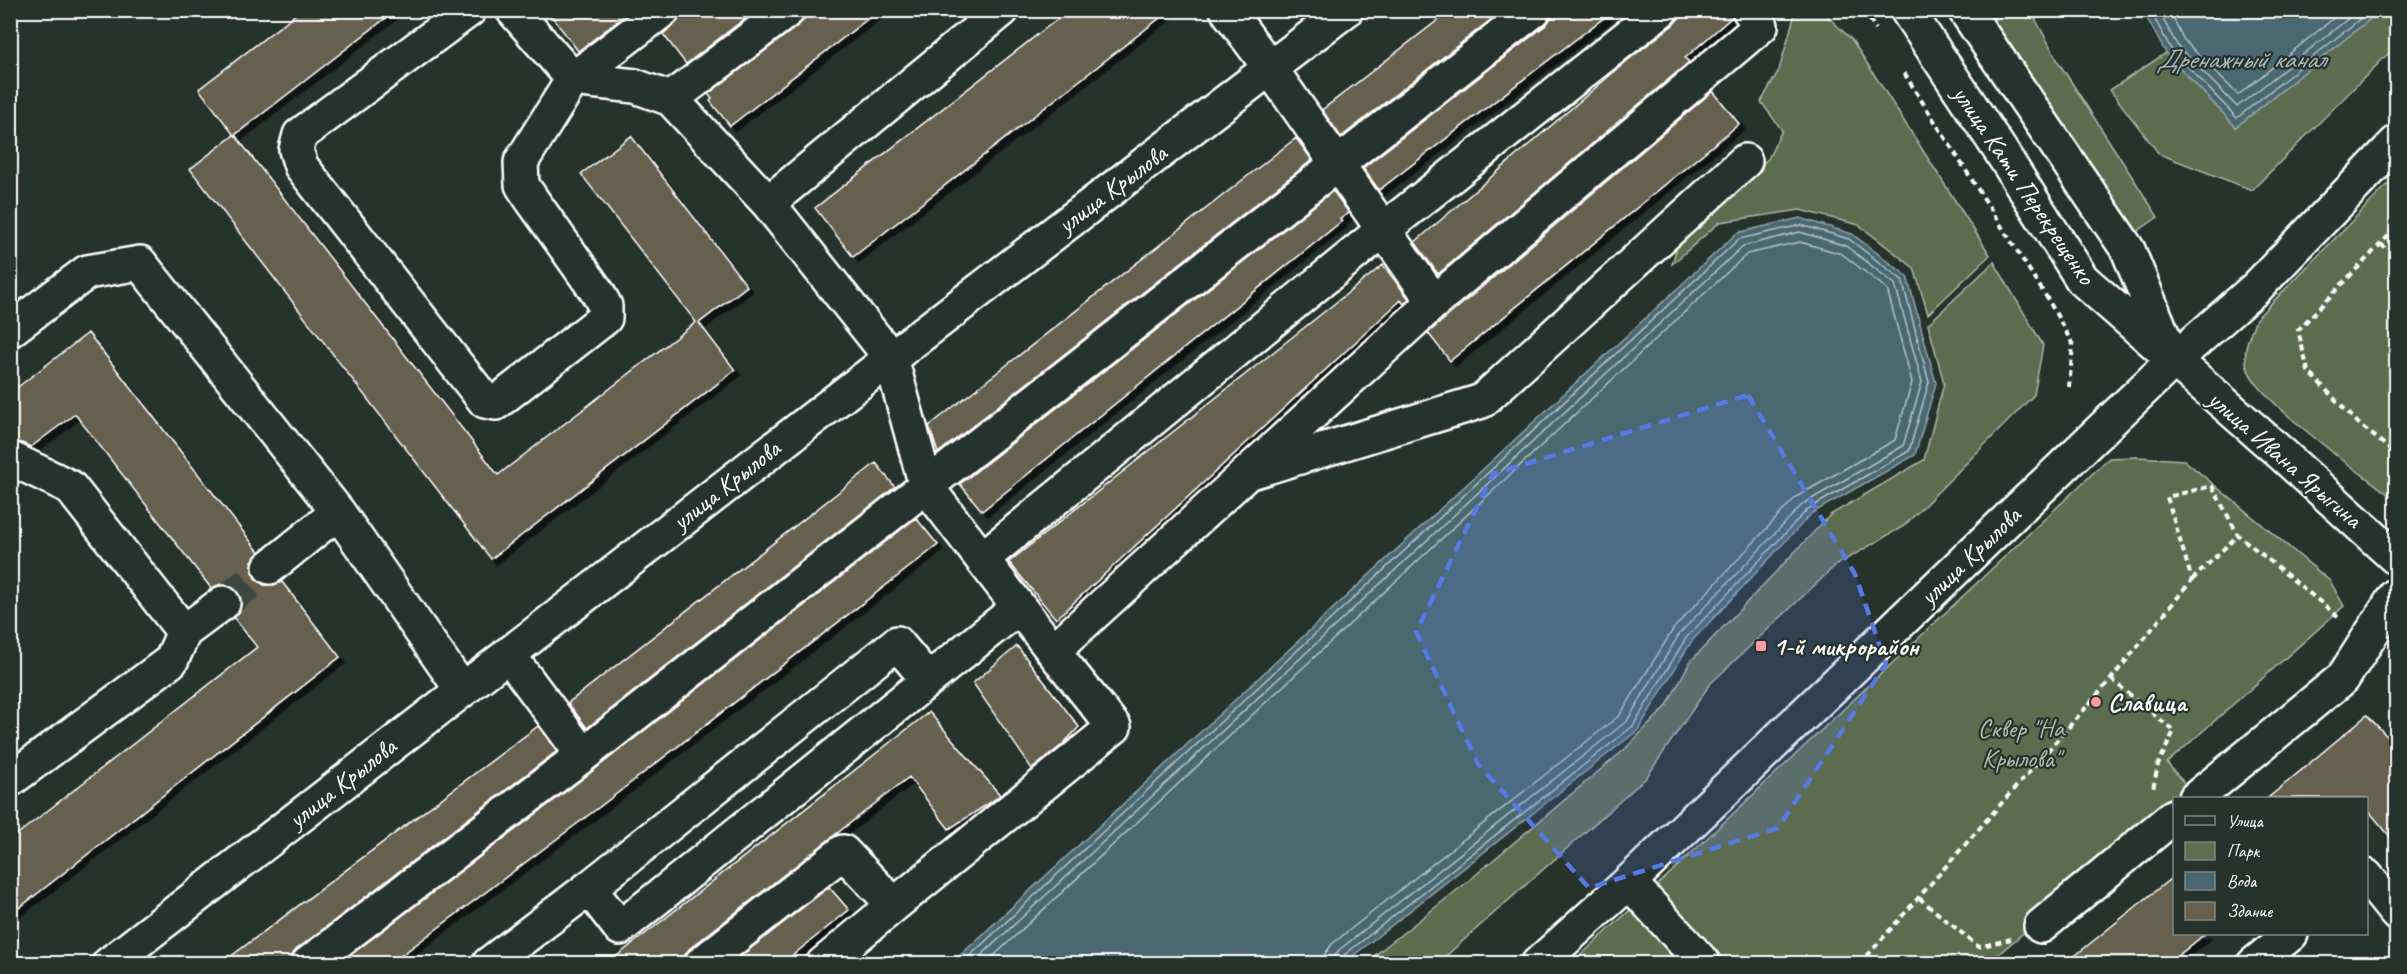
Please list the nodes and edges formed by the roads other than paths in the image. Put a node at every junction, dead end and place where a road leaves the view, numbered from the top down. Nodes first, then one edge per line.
1 (469, 10) edge
2 (513, 10) edge
3 (663, 10) edge
4 (788, 10) edge
5 (1002, 10) edge
6 (1227, 10) edge
7 (1346, 10) edge
8 (1533, 10) edge
9 (1661, 10) edge
10 (1749, 10) edge
11 (1907, 10) edge
12 (1965, 10) edge
13 (1270, 68) junction
14 (573, 79) junction
15 (671, 99) junction
16 (2397, 143) edge
17 (1745, 160) dead end
18 (1337, 164) junction
19 (768, 203) junction
20 (1383, 230) junction
21 (1434, 302) junction
22 (10, 330) edge
23 (891, 358) junction
24 (2174, 361) junction
25 (14, 460) dead end
26 (1246, 473) junction
27 (926, 486) junction
28 (338, 512) junction
29 (2397, 558) edge
30 (982, 559) junction
31 (270, 567) tunnel mouth
32 (2397, 595) edge
33 (223, 603) tunnel mouth
34 (1019, 607) junction
35 (184, 632) junction
36 (1053, 651) junction
37 (508, 654) junction
38 (928, 680) junction
39 (462, 690) junction
40 (583, 755) junction
41 (10, 780) edge
42 (2197, 797) edge
43 (2163, 807) edge
44 (2368, 877) edge
45 (1629, 882) junction
46 (589, 888) junction
47 (894, 904) junction
48 (2397, 913) edge
49 (2030, 931) road end
50 (2289, 935) edge
51 (109, 963) edge
52 (309, 963) edge
53 (489, 963) edge
54 (700, 963) edge
55 (823, 963) edge
56 (1538, 963) edge
57 (1704, 963) edge
58 (2254, 963) edge

1 - 14 street
2 - 14 street
3 - 14 street
4 - 15 street
5 - 19 street
6 - 13 street
7 - 13 street, улица Крылова
8 - 18 street
9 - 20 street
10 - 21 street
11 - 24 street, улица Кати Перекрещенко
12 - 24 street, улица Кати Перекрещенко
13 - 18 street
13 - 23 street, улица Крылова
14 - 15 street
15 - 19 street
16 - 24 street, улица Крылова
17 - 26 street
18 - 20 street
18 - 27 street
19 - 23 street
20 - 21 street
20 - 30 street
21 - 26 street
22 - 28 street
23 - 27 street
23 - 37 street, улица Крылова
24 - 29 street, улица Ивана Ярыгина
24 - 45 street, улица Крылова
25 - 35 street
26 - 36 street
27 - 30 street
27 - 40 street
28 - 31 street
28 - 39 street
30 - 34 street
32 - 42 street
33 - 35 street
34 - 36 street
34 - 38 street
35 - 41 street
36 - 47 street
37 - 39 street, улица Крылова
37 - 40 street
38 - 46 street
38 - 46 street
39 - 51 street, улица Крылова
40 - 52 street
43 - 49 street
44 - 48 street
45 - 56 street, улица Крылова
45 - 57 street
46 - 53 street
47 - 54 street
47 - 55 street
50 - 58 street

